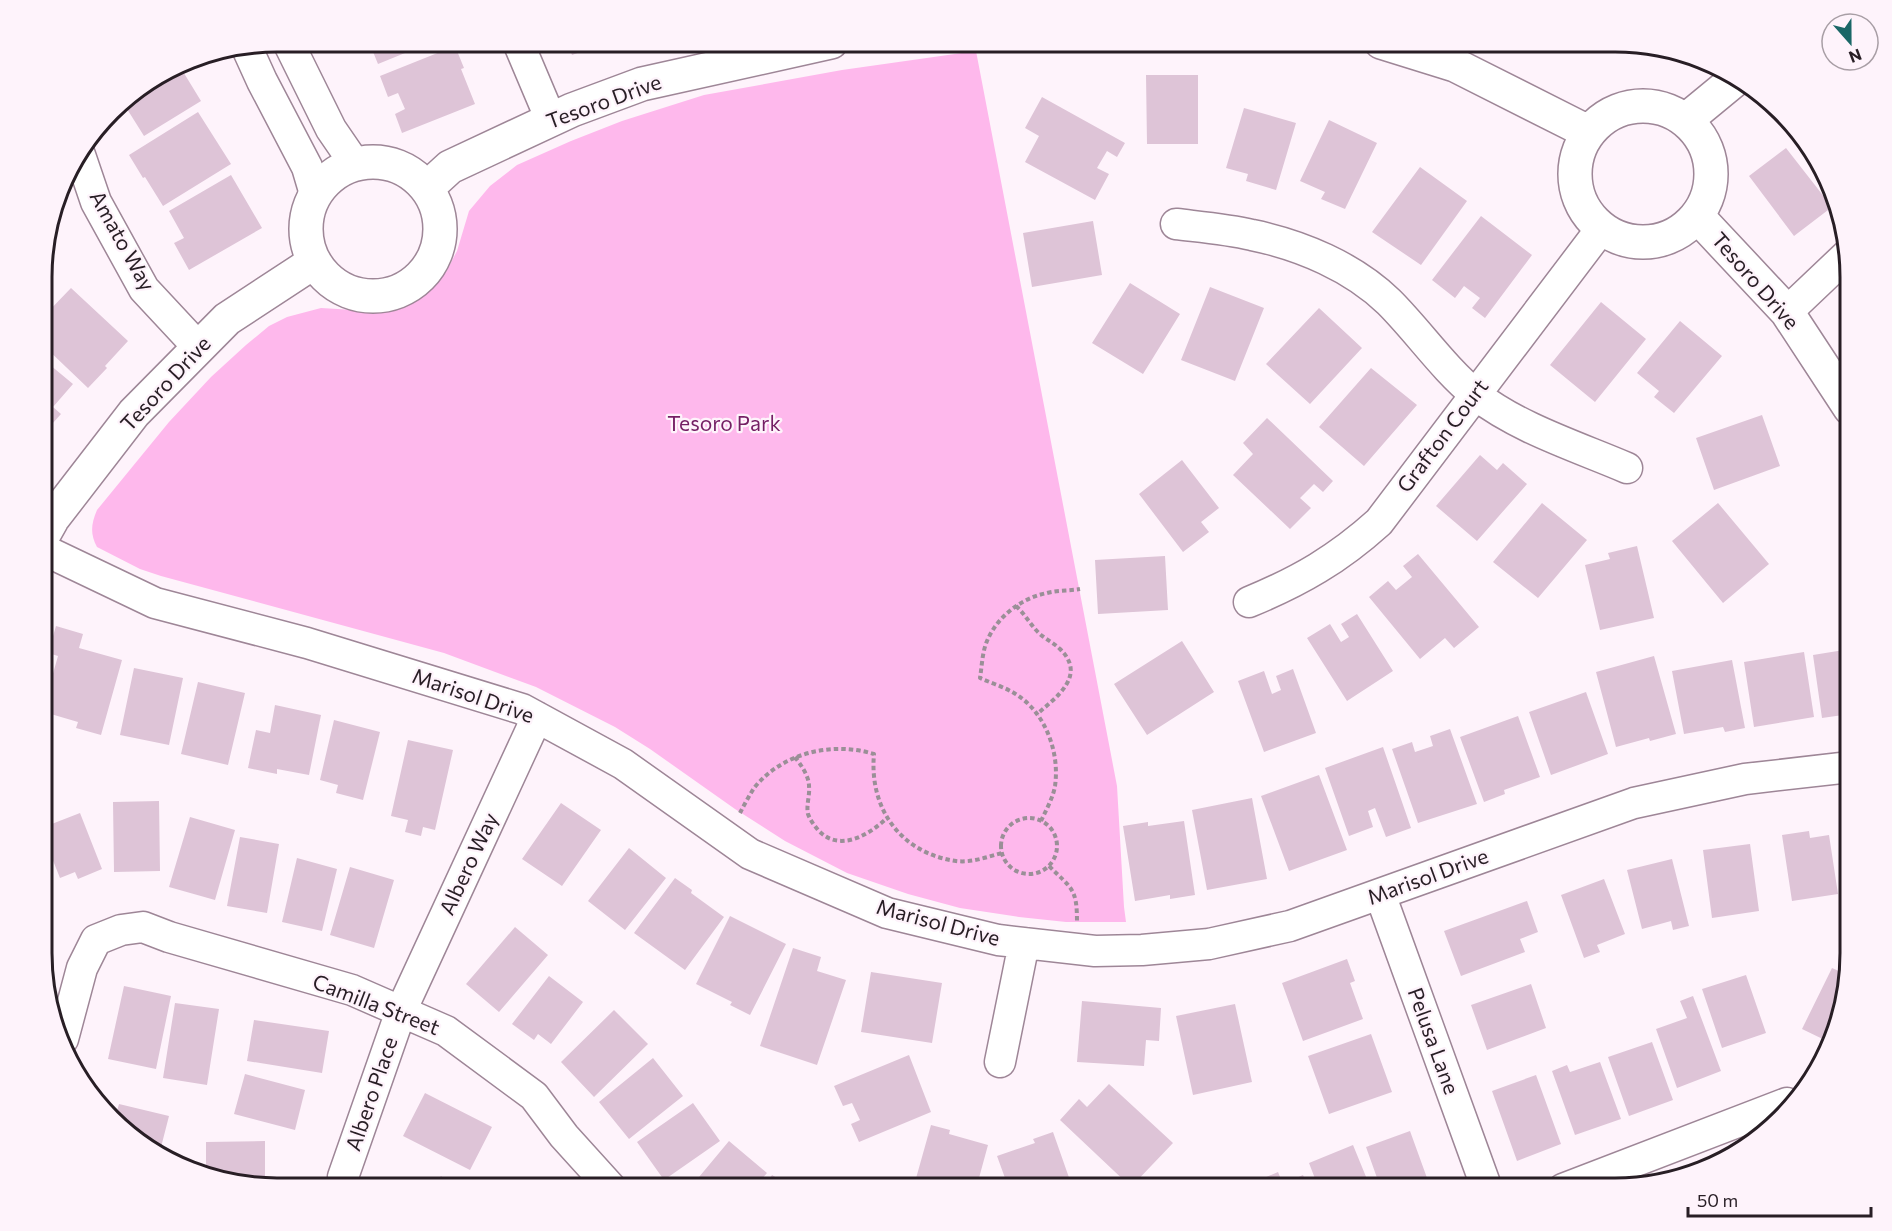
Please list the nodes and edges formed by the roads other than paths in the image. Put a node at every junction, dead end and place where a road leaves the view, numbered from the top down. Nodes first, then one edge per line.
1 (293, 52) edge
2 (522, 52) edge
3 (786, 52) edge
4 (1428, 52) edge
5 (250, 54) edge
6 (1729, 84) edge
7 (551, 120) junction
8 (1686, 120) junction
9 (1588, 132) junction
10 (355, 164) junction
11 (83, 165) edge
12 (428, 188) junction
13 (315, 194) junction
14 (1698, 217) junction
15 (1176, 224) dead end
16 (1601, 229) junction
17 (314, 262) junction
18 (1839, 263) edge
19 (1787, 312) junction
20 (199, 348) junction
21 (1839, 390) edge
22 (1475, 394) junction
23 (1627, 468) dead end
24 (52, 520) edge
25 (52, 553) edge
26 (1250, 602) dead end
27 (537, 717) junction
28 (1839, 768) edge
29 (1380, 894) junction
30 (1024, 943) junction
31 (401, 1011) junction
32 (66, 1029) edge
33 (1000, 1062) dead end
34 (1781, 1105) edge
35 (343, 1177) dead end
36 (602, 1178) edge
37 (1483, 1178) edge
38 (1592, 1178) edge

1 - 10 street
2 - 7 street
3 - 7 street, Tesoro Drive
4 - 9 street
5 - 13 street
6 - 8 street
7 - 12 street, Tesoro Drive
8 - 9 street
8 - 14 street
9 - 16 street
10 - 12 street
10 - 13 street
11 - 20 street, Amato Way
12 - 17 street
13 - 17 street
14 - 16 street
14 - 19 street, Tesoro Drive
15 - 22 street
16 - 22 street, Grafton Court
17 - 20 street, Tesoro Drive
18 - 19 street
19 - 21 street, Tesoro Drive
20 - 24 street, Tesoro Drive
22 - 23 street
22 - 26 street, Grafton Court
25 - 27 street, Marisol Drive
27 - 30 street, Marisol Drive
27 - 31 street, Albero Way
28 - 29 street, Marisol Drive
29 - 30 street, Marisol Drive
29 - 37 street, Pelusa Lane
30 - 33 street
31 - 32 street, Camilla Street
31 - 35 street, Albero Place
31 - 36 street, Camilla Street
34 - 38 street

